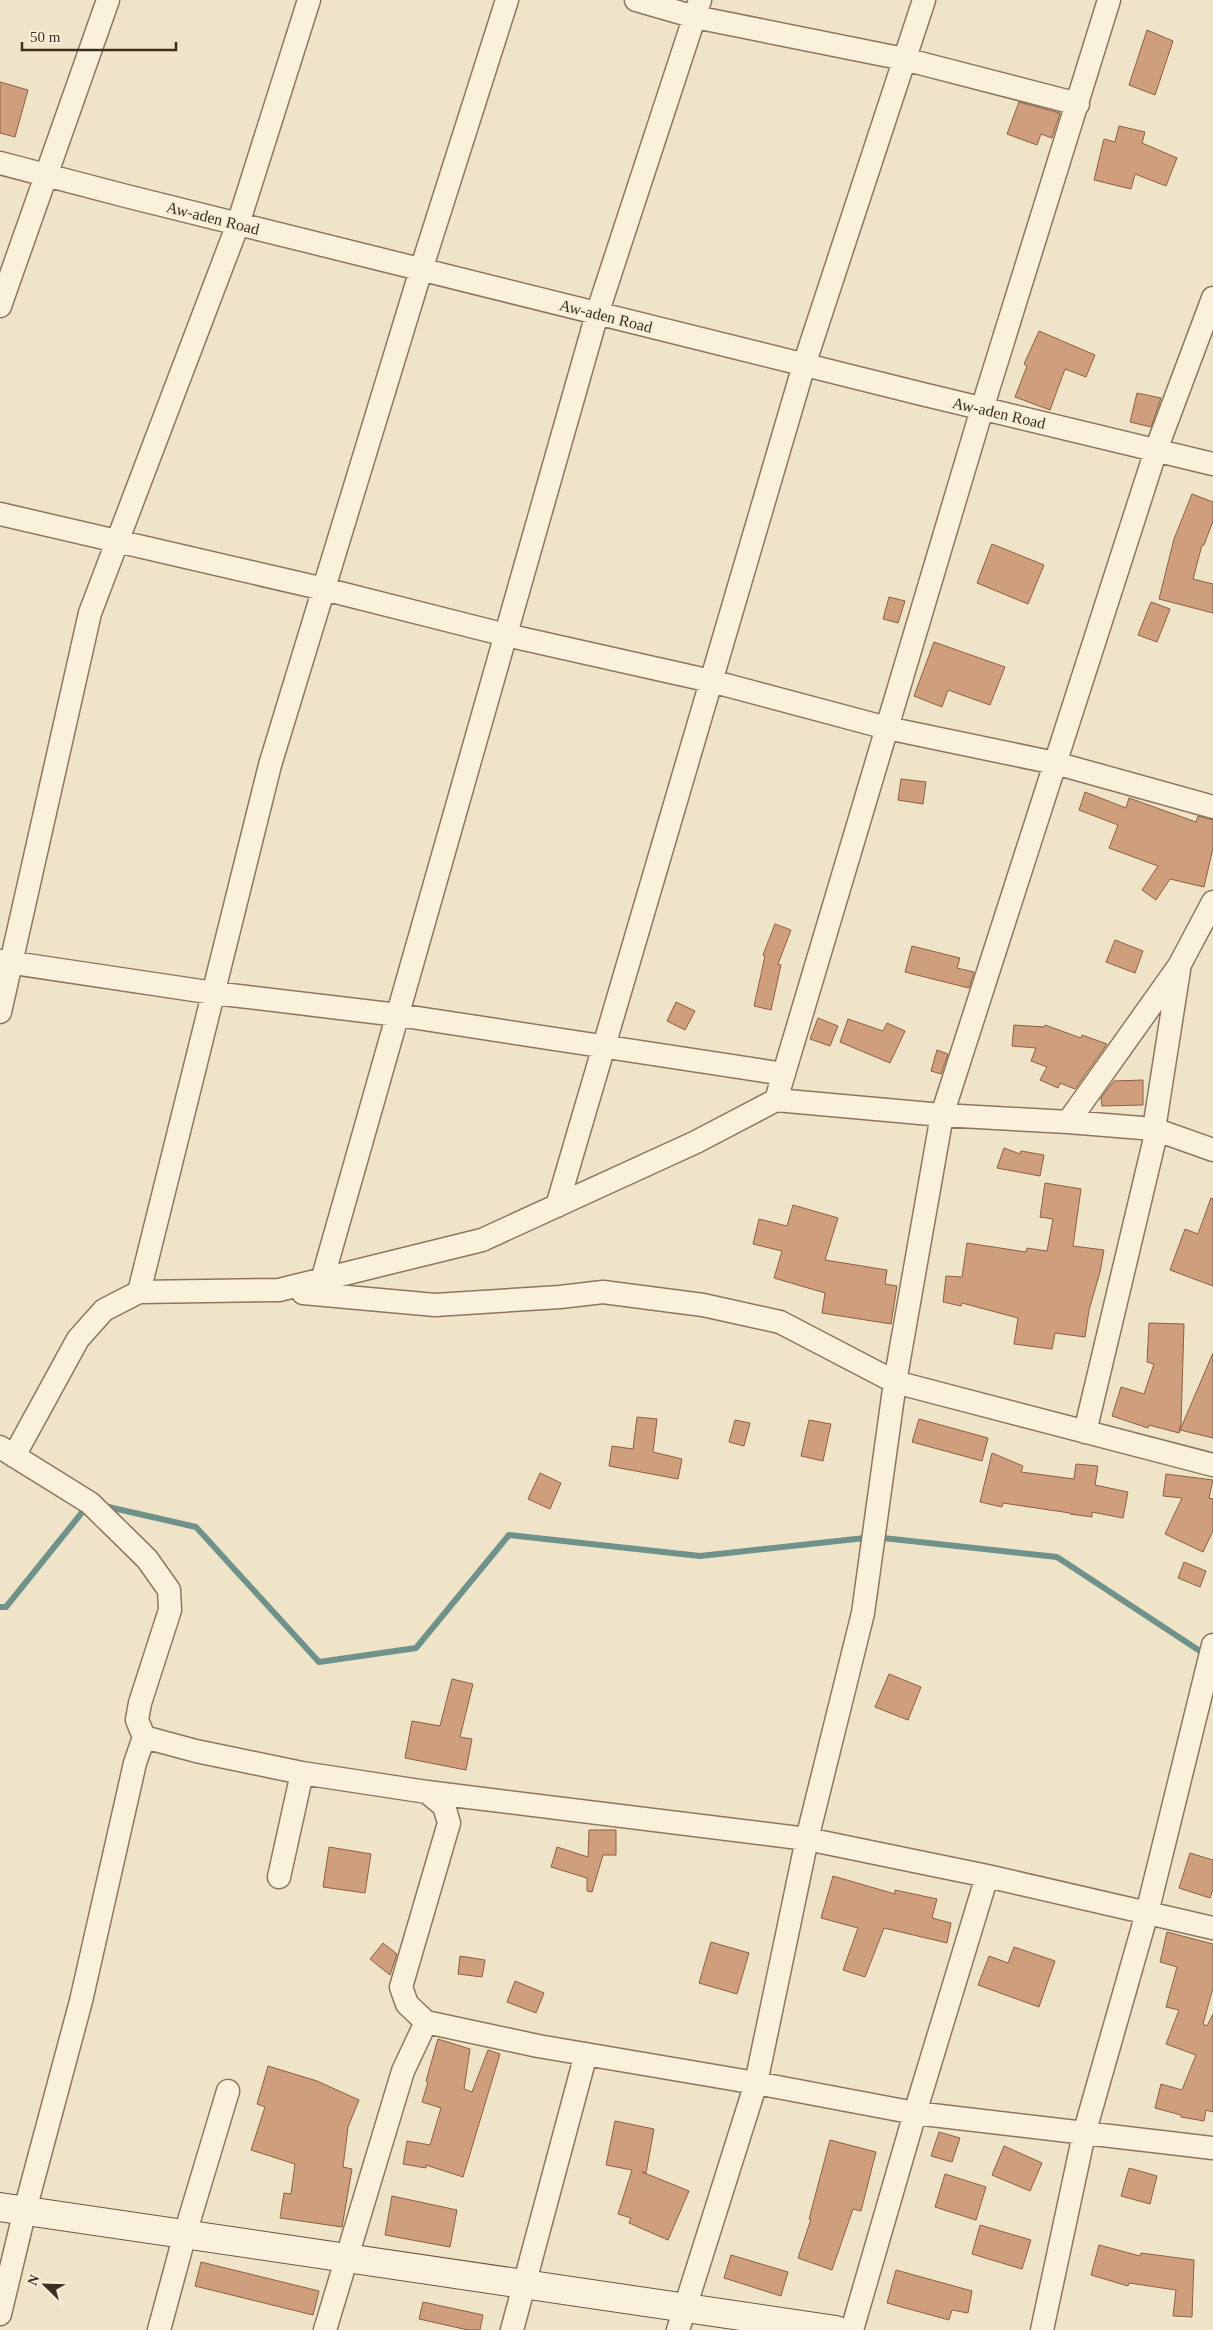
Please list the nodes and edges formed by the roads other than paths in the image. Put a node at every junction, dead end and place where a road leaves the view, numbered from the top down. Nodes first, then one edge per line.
1 (108, 0) edge
2 (309, 0) edge
3 (507, 0) edge
4 (636, 0) edge
5 (924, 0) edge
6 (1109, 0) edge
7 (697, 8) edge
8 (904, 59) junction
9 (1078, 104) junction
10 (0, 163) edge
11 (47, 176) junction
12 (238, 224) junction
13 (421, 270) junction
14 (1213, 298) edge
15 (0, 306) edge
16 (597, 314) junction
17 (804, 365) junction
18 (982, 409) junction
19 (1156, 450) junction
20 (1213, 464) edge
21 (0, 514) edge
22 (117, 542) junction
23 (324, 589) junction
24 (506, 635) junction
25 (711, 681) junction
26 (887, 728) junction
27 (1055, 763) junction
28 (1213, 807) edge
29 (1213, 902) edge
30 (6, 962) edge
31 (1179, 966) junction
32 (214, 992) junction
33 (0, 1012) edge
34 (398, 1015) junction
35 (604, 1047) junction
36 (784, 1074) junction
37 (776, 1100) junction
38 (942, 1116) junction
39 (1068, 1122) junction
40 (1154, 1129) junction
41 (1213, 1150) edge
42 (557, 1206) junction
43 (320, 1287) junction
44 (139, 1292) junction
45 (894, 1382) junction
46 (1085, 1432) junction
47 (7, 1451) edge
48 (1213, 1465) edge
49 (1213, 1645) edge
50 (144, 1737) junction
51 (302, 1773) junction
52 (427, 1792) junction
53 (807, 1839) junction
54 (987, 1876) junction
55 (279, 1877) dead end
56 (1148, 1914) junction
57 (1213, 1928) edge
58 (426, 2022) junction
59 (586, 2054) junction
60 (756, 2083) junction
61 (228, 2091) dead end
62 (915, 2113) junction
63 (1084, 2134) junction
64 (1213, 2148) edge
65 (12, 2208) edge
66 (185, 2234) junction
67 (345, 2258) junction
68 (526, 2284) junction
69 (0, 2314) edge
70 (682, 2319) edge
71 (159, 2330) edge
72 (325, 2330) edge
73 (512, 2330) edge
74 (836, 2330) edge
75 (852, 2330) edge
76 (1042, 2330) edge

1 - 11 street
2 - 12 street
3 - 13 street
4 - 7 street
5 - 8 street
6 - 9 street
7 - 8 street
7 - 16 street
8 - 9 street
8 - 17 street
9 - 18 street
10 - 11 street, Aw-aden Road
11 - 12 street, Aw-aden Road
11 - 15 street
12 - 13 street, Aw-aden Road
12 - 22 street
13 - 16 street, Aw-aden Road
13 - 23 street
14 - 19 street
16 - 17 street, Aw-aden Road
16 - 24 street
17 - 18 street, Aw-aden Road
17 - 25 street
18 - 19 street, Aw-aden Road
18 - 26 street
19 - 20 street, Aw-aden Road
19 - 27 street
21 - 22 street
22 - 23 street
22 - 30 street
23 - 24 street
23 - 32 street
24 - 25 street
24 - 34 street
25 - 26 street
25 - 35 street
26 - 27 street
26 - 36 street
27 - 28 street
27 - 38 street
29 - 31 street
30 - 32 street
30 - 33 street
31 - 39 street
31 - 40 street
32 - 34 street
32 - 44 street
34 - 35 street
34 - 43 street
35 - 36 street
35 - 42 street
36 - 37 street
37 - 38 street
37 - 42 street
38 - 39 street
38 - 45 street
39 - 40 street
40 - 41 street
40 - 46 street
42 - 43 street
43 - 44 street
43 - 45 street
44 - 47 street
45 - 46 street
45 - 53 street
46 - 48 street
47 - 50 street
49 - 56 street
50 - 51 street
50 - 65 street
51 - 52 street
51 - 55 street
52 - 53 street
52 - 58 street
53 - 54 street
53 - 60 street
54 - 56 street
54 - 62 street
56 - 57 street
56 - 63 street
58 - 59 street
58 - 67 street
59 - 60 street
59 - 68 street
60 - 62 street
60 - 70 street
61 - 66 street
62 - 63 street
62 - 75 street
63 - 64 street
63 - 76 street
65 - 66 street
65 - 69 street
66 - 67 street
66 - 71 street
67 - 68 street
67 - 72 street
68 - 70 street
68 - 73 street
70 - 74 street

